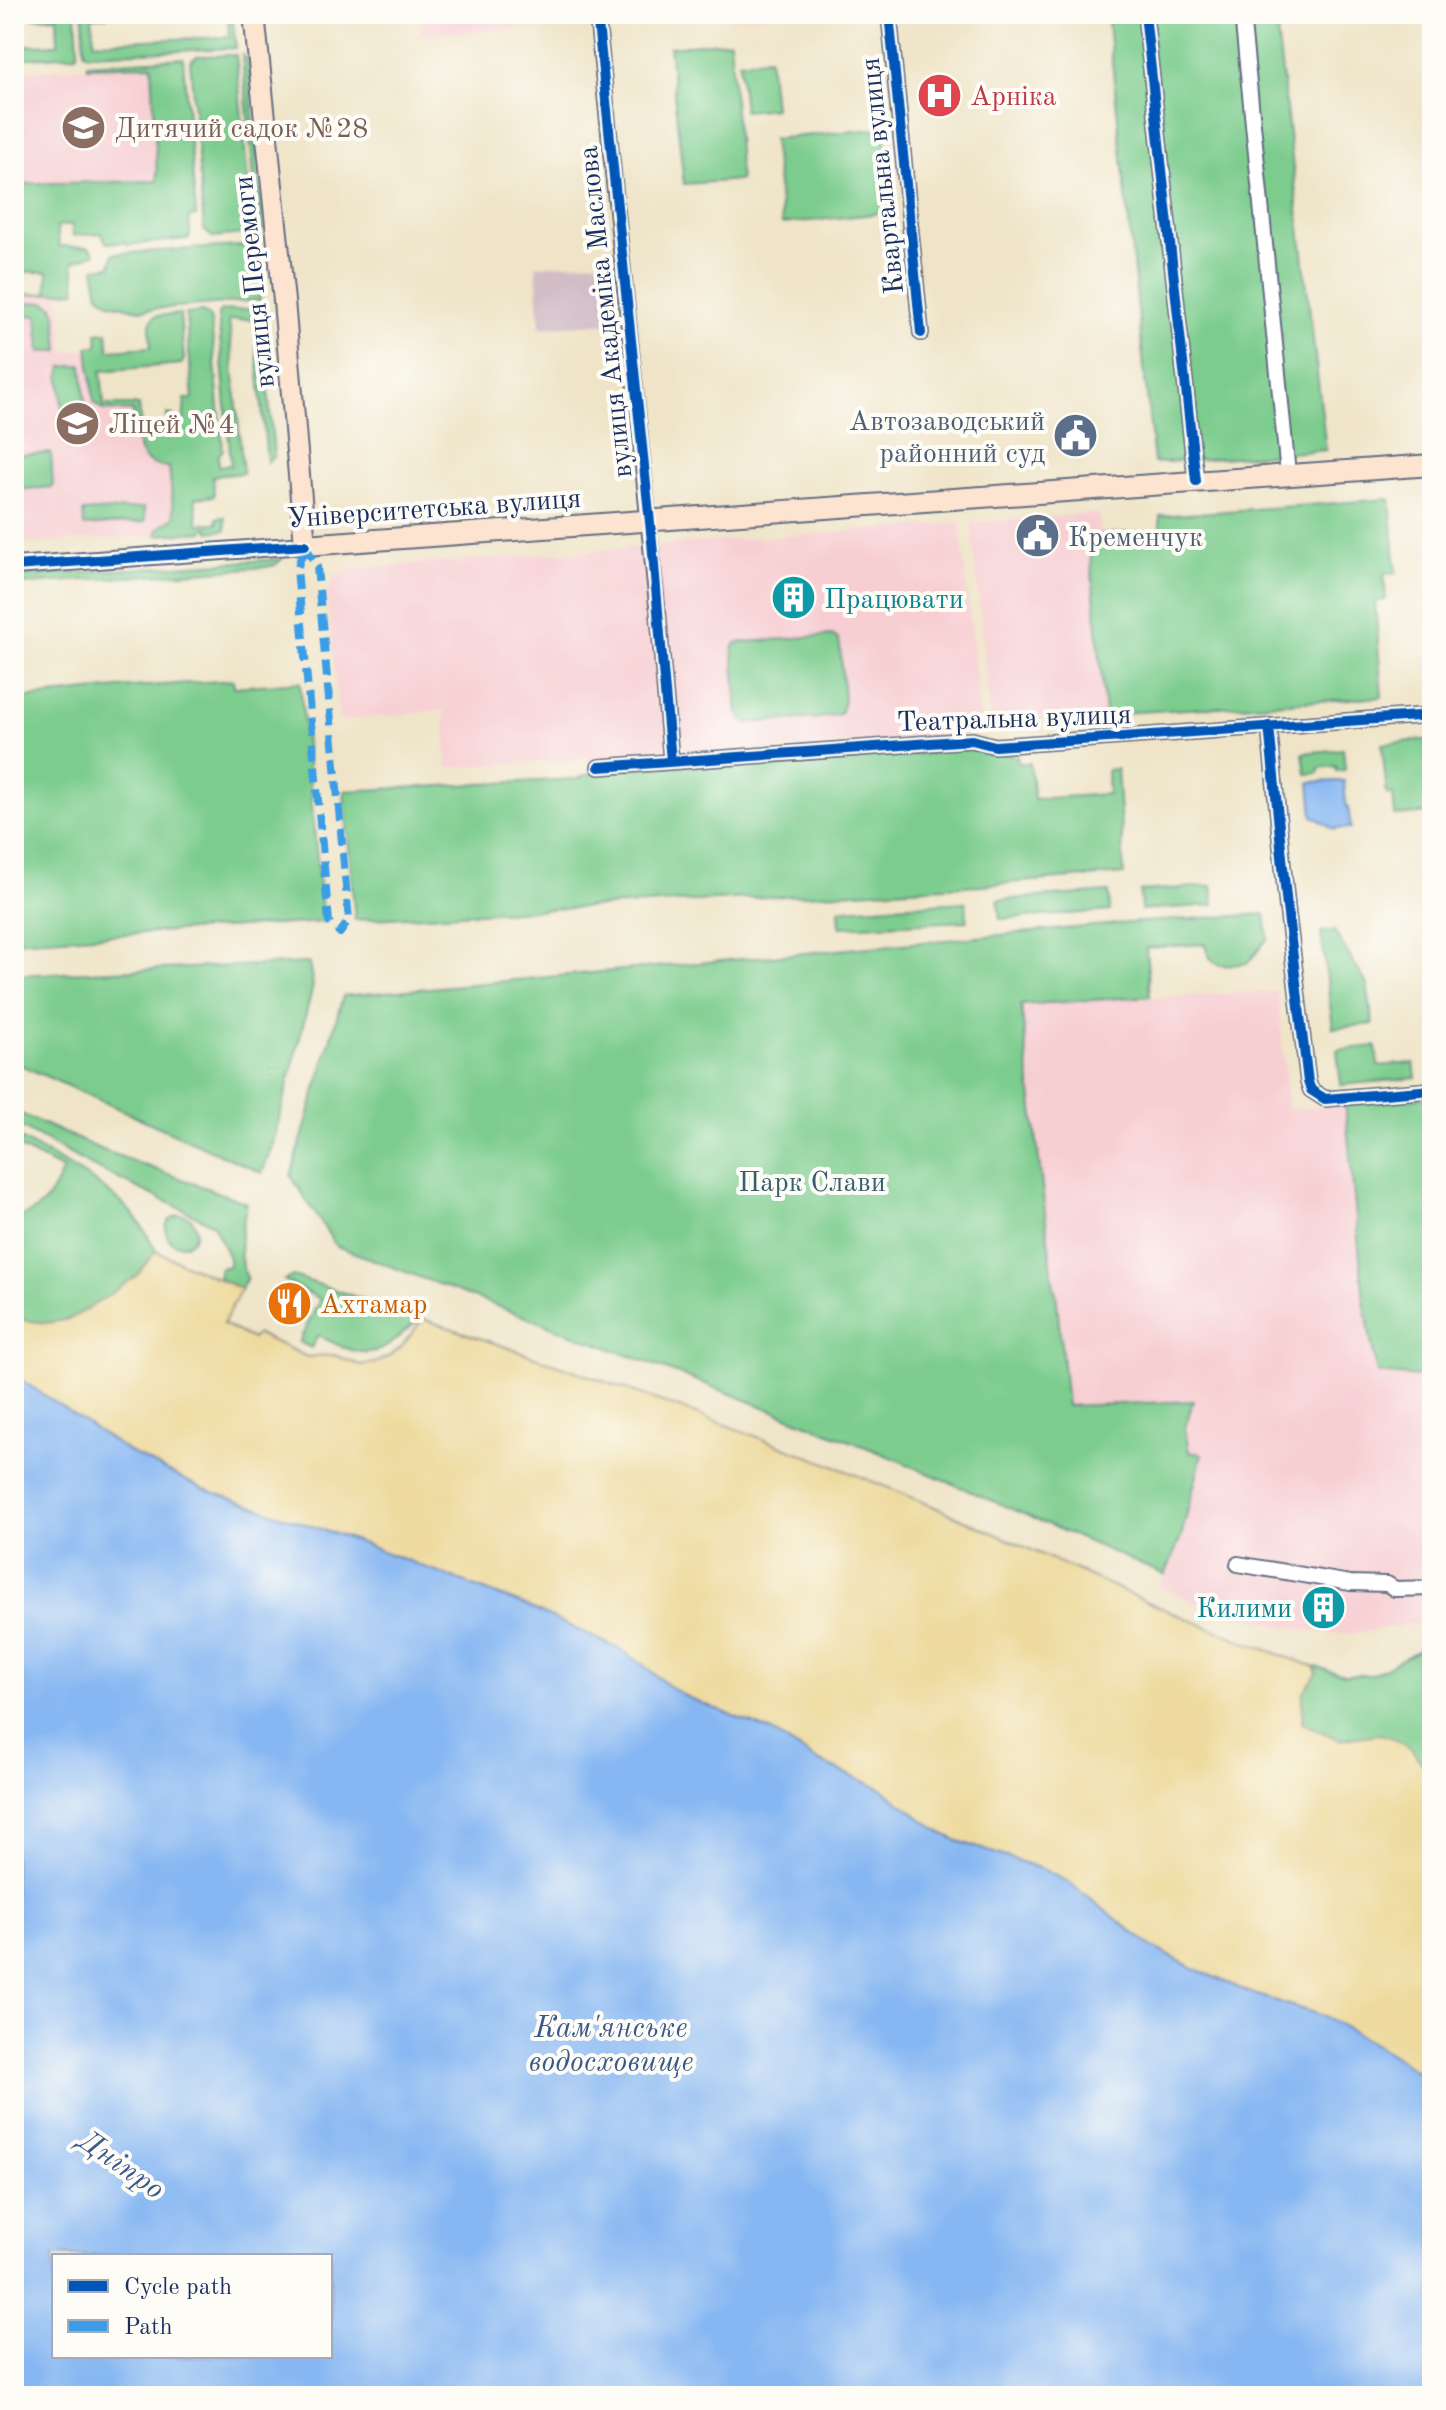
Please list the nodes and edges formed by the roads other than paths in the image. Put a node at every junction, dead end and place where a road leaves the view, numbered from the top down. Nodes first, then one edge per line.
1 (254, 14) edge
2 (597, 14) edge
3 (889, 14) edge
4 (1145, 14) edge
5 (1242, 14) edge
6 (921, 333) dead end
7 (1432, 465) edge
8 (1288, 474) junction
9 (1196, 481) junction
10 (650, 520) junction
11 (305, 545) junction
12 (14, 566) edge
13 (1432, 715) edge
14 (1269, 726) junction
15 (671, 761) junction
16 (599, 767) dead end
17 (1432, 1090) edge
18 (1238, 1564) dead end
19 (1432, 1588) edge

1 - 11 main road, вулиця Перемоги
2 - 10 street, вулиця Академіка Маслова
3 - 6 street, Квартальна вулиця
4 - 9 street
5 - 8 street
7 - 8 main road, Університетська вулиця
8 - 9 main road, Університетська вулиця
9 - 10 main road, Університетська вулиця
10 - 11 main road, Університетська вулиця
10 - 15 street, вулиця Академіка Маслова
11 - 12 street, Університетська вулиця
13 - 14 street, Театральна вулиця
14 - 15 street, Театральна вулиця
14 - 17 street
15 - 16 street, Театральна вулиця
18 - 19 street

